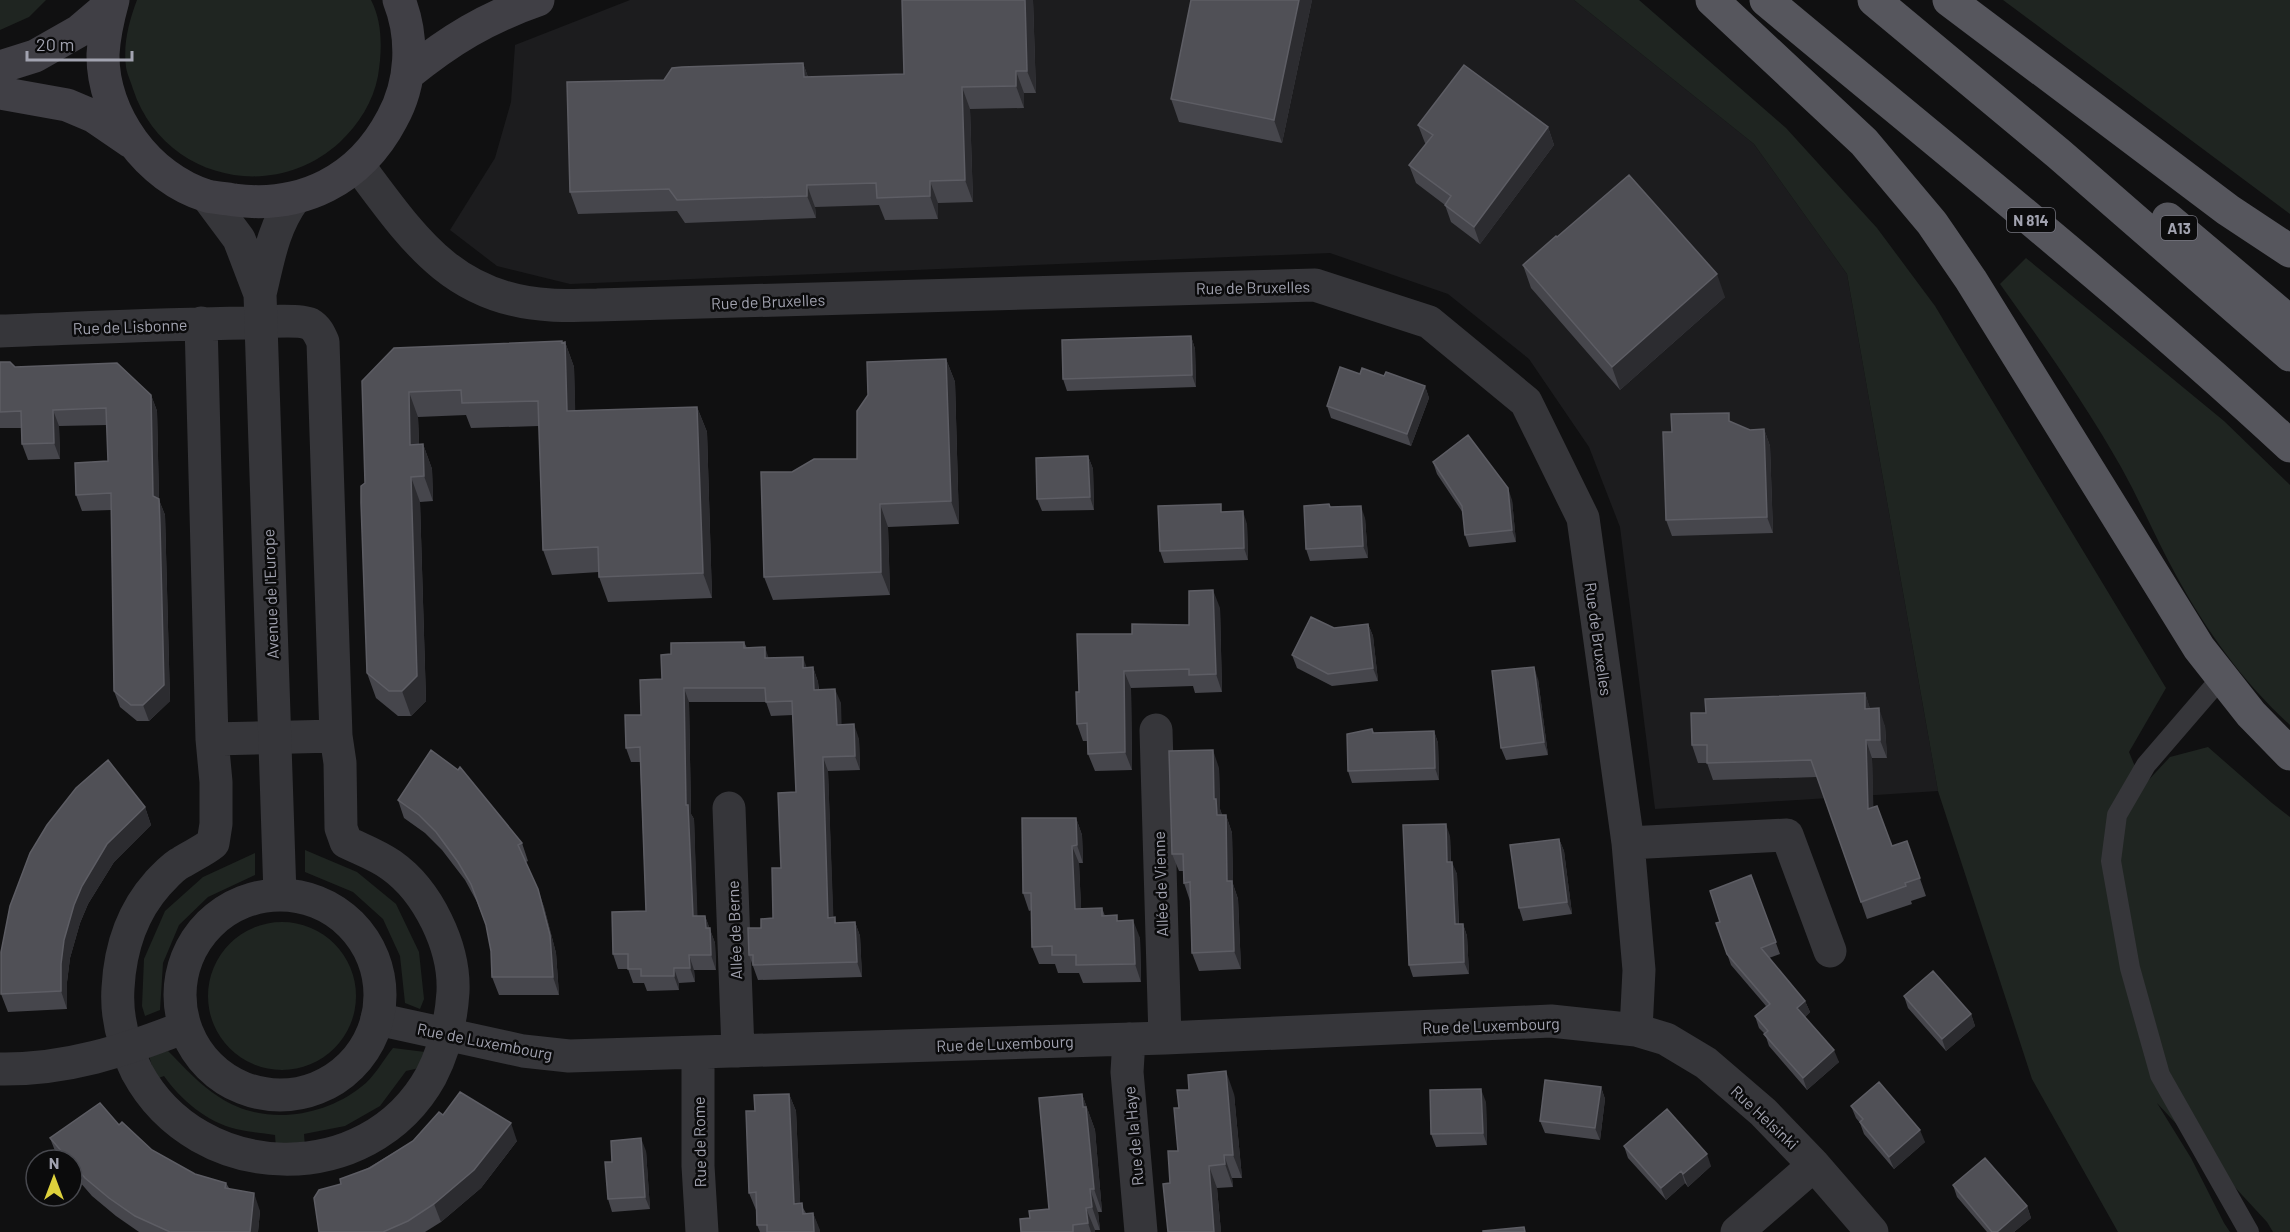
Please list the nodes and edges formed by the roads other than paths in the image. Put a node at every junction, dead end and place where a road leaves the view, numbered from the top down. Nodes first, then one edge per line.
1 (399, 0) edge
2 (538, 0) edge
3 (1712, 0) edge
4 (1766, 0) edge
5 (1874, 0) edge
6 (1949, 0) edge
7 (113, 1) edge
8 (0, 67) edge
9 (408, 74) junction
10 (0, 93) edge
11 (137, 147) junction
12 (2058, 154) junction
13 (358, 165) junction
14 (207, 196) junction
15 (294, 199) junction
16 (2290, 252) edge
17 (260, 308) junction
18 (2290, 322) edge
19 (201, 323) junction
20 (0, 331) edge
21 (2290, 355) edge
22 (2290, 446) edge
23 (2221, 678) junction
24 (1156, 730) dead end
25 (336, 736) junction
26 (275, 737) junction
27 (212, 738) junction
28 (2290, 754) edge
29 (729, 808) dead end
30 (1628, 843) junction
31 (280, 895) junction
32 (1830, 951) dead end
33 (377, 1019) junction
34 (185, 1027) junction
35 (1636, 1030) junction
36 (447, 1035) junction
37 (1165, 1038) junction
38 (1129, 1039) junction
39 (127, 1049) junction
40 (738, 1051) junction
41 (699, 1053) junction
42 (0, 1069) edge
43 (1814, 1165) junction
44 (702, 1232) edge
45 (1141, 1232) edge
46 (1737, 1232) edge
47 (1872, 1232) edge
48 (2249, 1232) edge

1 - 9 main road
2 - 9 main road
3 - 23 highway
4 - 22 highway, N 814
5 - 12 highway
6 - 16 highway
7 - 8 main road
7 - 11 main road
9 - 13 main road
10 - 11 main road
11 - 14 main road
12 - 18 highway, A13
12 - 21 highway
13 - 15 main road
13 - 30 street, Rue de Bruxelles
14 - 15 main road
14 - 17 street, Avenue de l'Europe
15 - 17 street, Avenue de l'Europe
17 - 19 street, Rue de Lisbonne
17 - 25 street, Rue de Lisbonne
17 - 26 street, Avenue de l'Europe
19 - 20 street, Rue de Lisbonne
19 - 27 street
23 - 28 highway
23 - 48 lane
24 - 37 street, Allée de Vienne
25 - 26 street
25 - 36 street
26 - 27 street
26 - 31 street, Avenue de l'Europe
27 - 39 street
29 - 40 street, Allée de Berne
30 - 32 street
30 - 35 street, Rue de Bruxelles
31 - 33 street
31 - 34 street
33 - 34 street
33 - 36 street, Rue de Luxembourg
34 - 39 street
35 - 37 street, Rue de Luxembourg
35 - 43 street, Rue Helsinki
36 - 39 street
36 - 41 street, Rue de Luxembourg
37 - 38 street, Rue de Luxembourg
38 - 40 street, Rue de Luxembourg
38 - 45 street, Rue de la Haye
39 - 42 street
40 - 41 street, Rue de Luxembourg
41 - 44 street, Rue de Rome
43 - 46 street
43 - 47 street, Rue Helsinki

